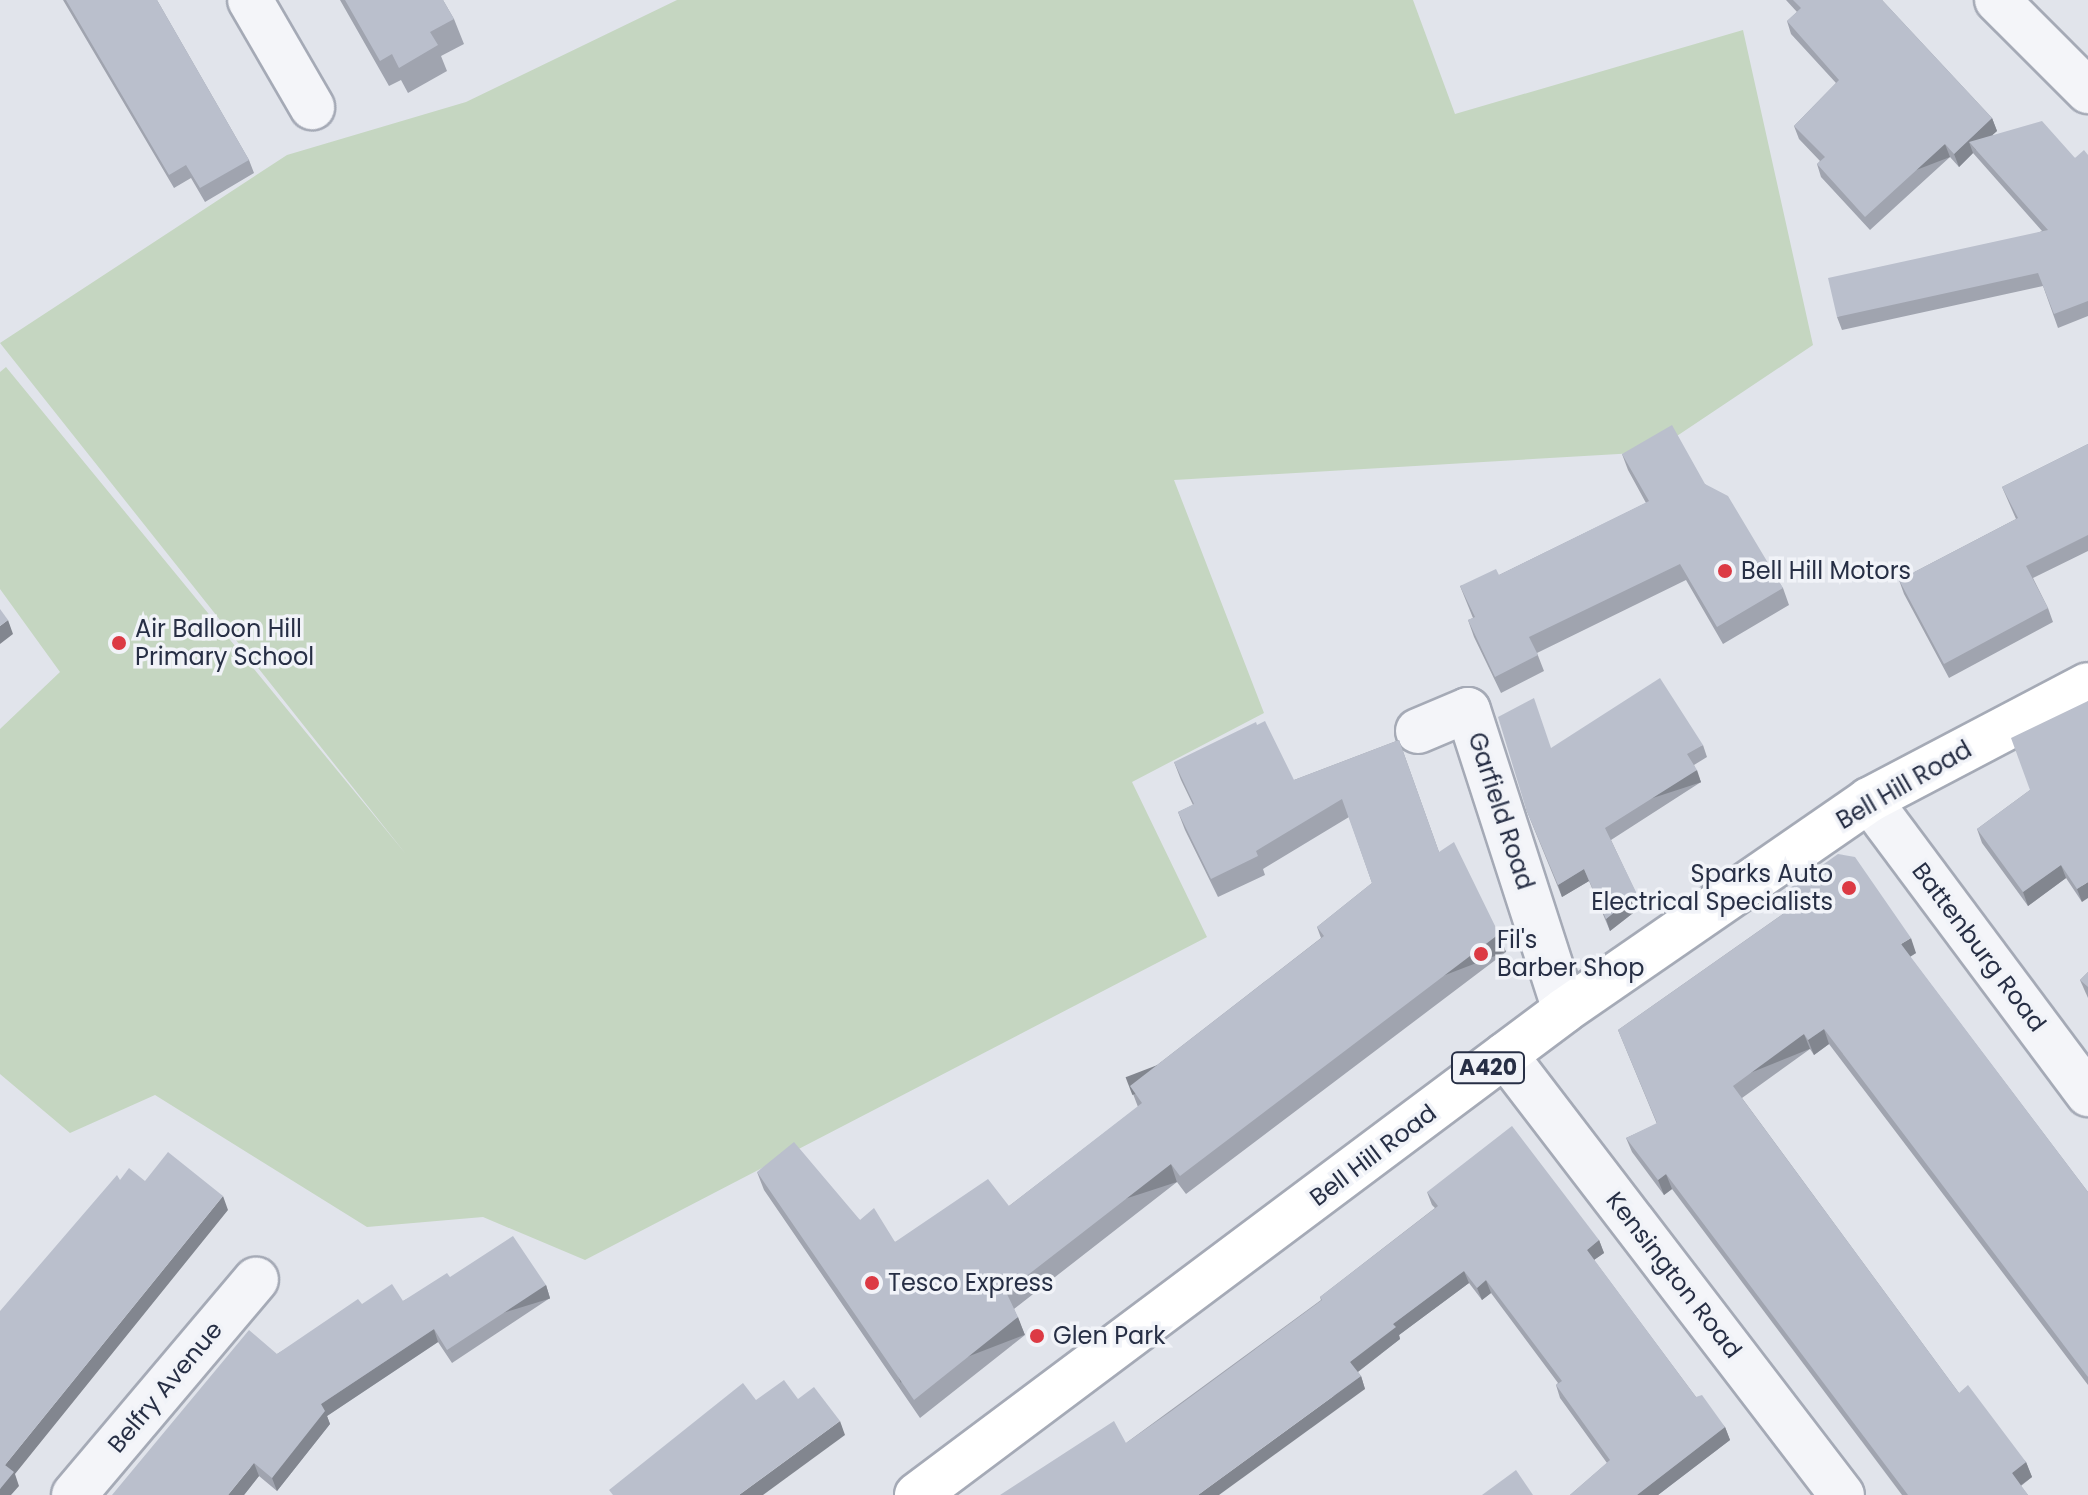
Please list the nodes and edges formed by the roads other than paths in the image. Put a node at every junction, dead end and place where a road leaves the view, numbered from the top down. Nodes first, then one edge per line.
1 (250, 0) edge
2 (1997, 0) edge
3 (2088, 91) edge
4 (312, 107) dead end
5 (2088, 685) edge
6 (1418, 731) dead end
7 (1869, 800) junction
8 (1565, 1010) junction
9 (1505, 1055) junction
10 (2088, 1094) edge
11 (256, 1280) dead end
12 (74, 1495) edge
13 (917, 1495) edge
14 (1842, 1495) edge

1 - 4 street
2 - 3 street
5 - 7 main road, Bell Hill Road / A420
6 - 8 street, Garfield Road
7 - 8 main road, Bell Hill Road / A420
7 - 10 street, Battenburg Road
8 - 9 main road, Bell Hill Road / A420
9 - 13 main road, Bell Hill Road / A420
9 - 14 street, Kensington Road
11 - 12 street, Belfry Avenue

